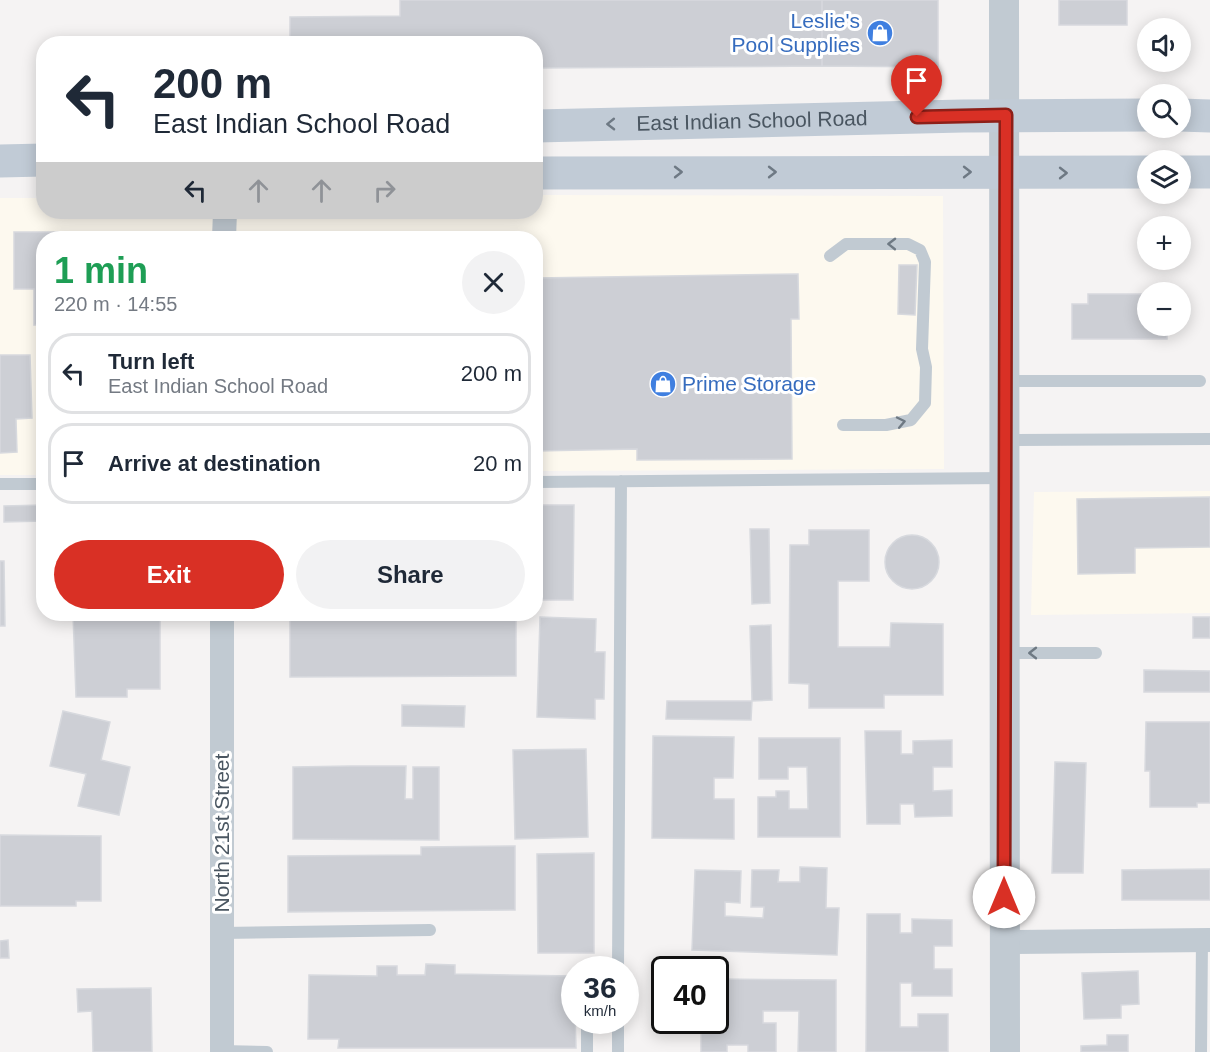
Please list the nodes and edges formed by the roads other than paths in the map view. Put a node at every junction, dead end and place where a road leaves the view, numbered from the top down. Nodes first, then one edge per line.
1 (1004, 0) edge
2 (1006, 115) junction
3 (1137, 115) edge
4 (1191, 116) edge
5 (1210, 116) edge
6 (543, 126) edge
7 (0, 160) edge
8 (36, 160) edge
9 (1137, 172) edge
10 (1191, 172) edge
11 (1210, 172) edge
12 (543, 173) edge
13 (1005, 173) junction
14 (830, 256) dead end
15 (1005, 381) junction
16 (1200, 381) dead end
17 (843, 425) dead end
18 (1005, 440) junction
19 (1210, 440) edge
20 (1005, 478) junction
21 (543, 482) edge
22 (621, 482) junction
23 (0, 484) edge
24 (36, 484) edge
25 (222, 621) edge
26 (1004, 653) junction
27 (1096, 653) dead end
28 (430, 930) dead end
29 (222, 933) junction
30 (1206, 940) edge
31 (1005, 942) junction
32 (618, 956) edge
33 (587, 1034) edge
34 (618, 1034) edge
35 (222, 1052) edge
36 (267, 1052) edge
37 (588, 1052) edge
38 (618, 1052) edge
39 (1005, 1052) edge
40 (1201, 1052) edge

1 - 2 street
2 - 3 main road, East Indian School Road
2 -> 6 main road, East Indian School Road
2 - 13 street
4 - 5 main road
7 - 8 main road
13 -> 9 main road
10 - 11 main road
12 -> 13 main road
13 - 15 street
17 -> 14 lane
15 - 16 lane
15 - 18 street
18 - 19 lane
18 - 20 street
20 - 22 lane
20 - 26 street
21 - 22 lane
22 - 32 lane
23 - 24 lane
25 - 29 street, North 21st Street
27 -> 26 lane
26 - 31 street
28 - 29 lane
29 - 35 street, North 21st Street
30 - 31 street
30 - 40 lane
31 - 39 street
33 - 37 lane
34 - 38 lane
35 - 36 lane

